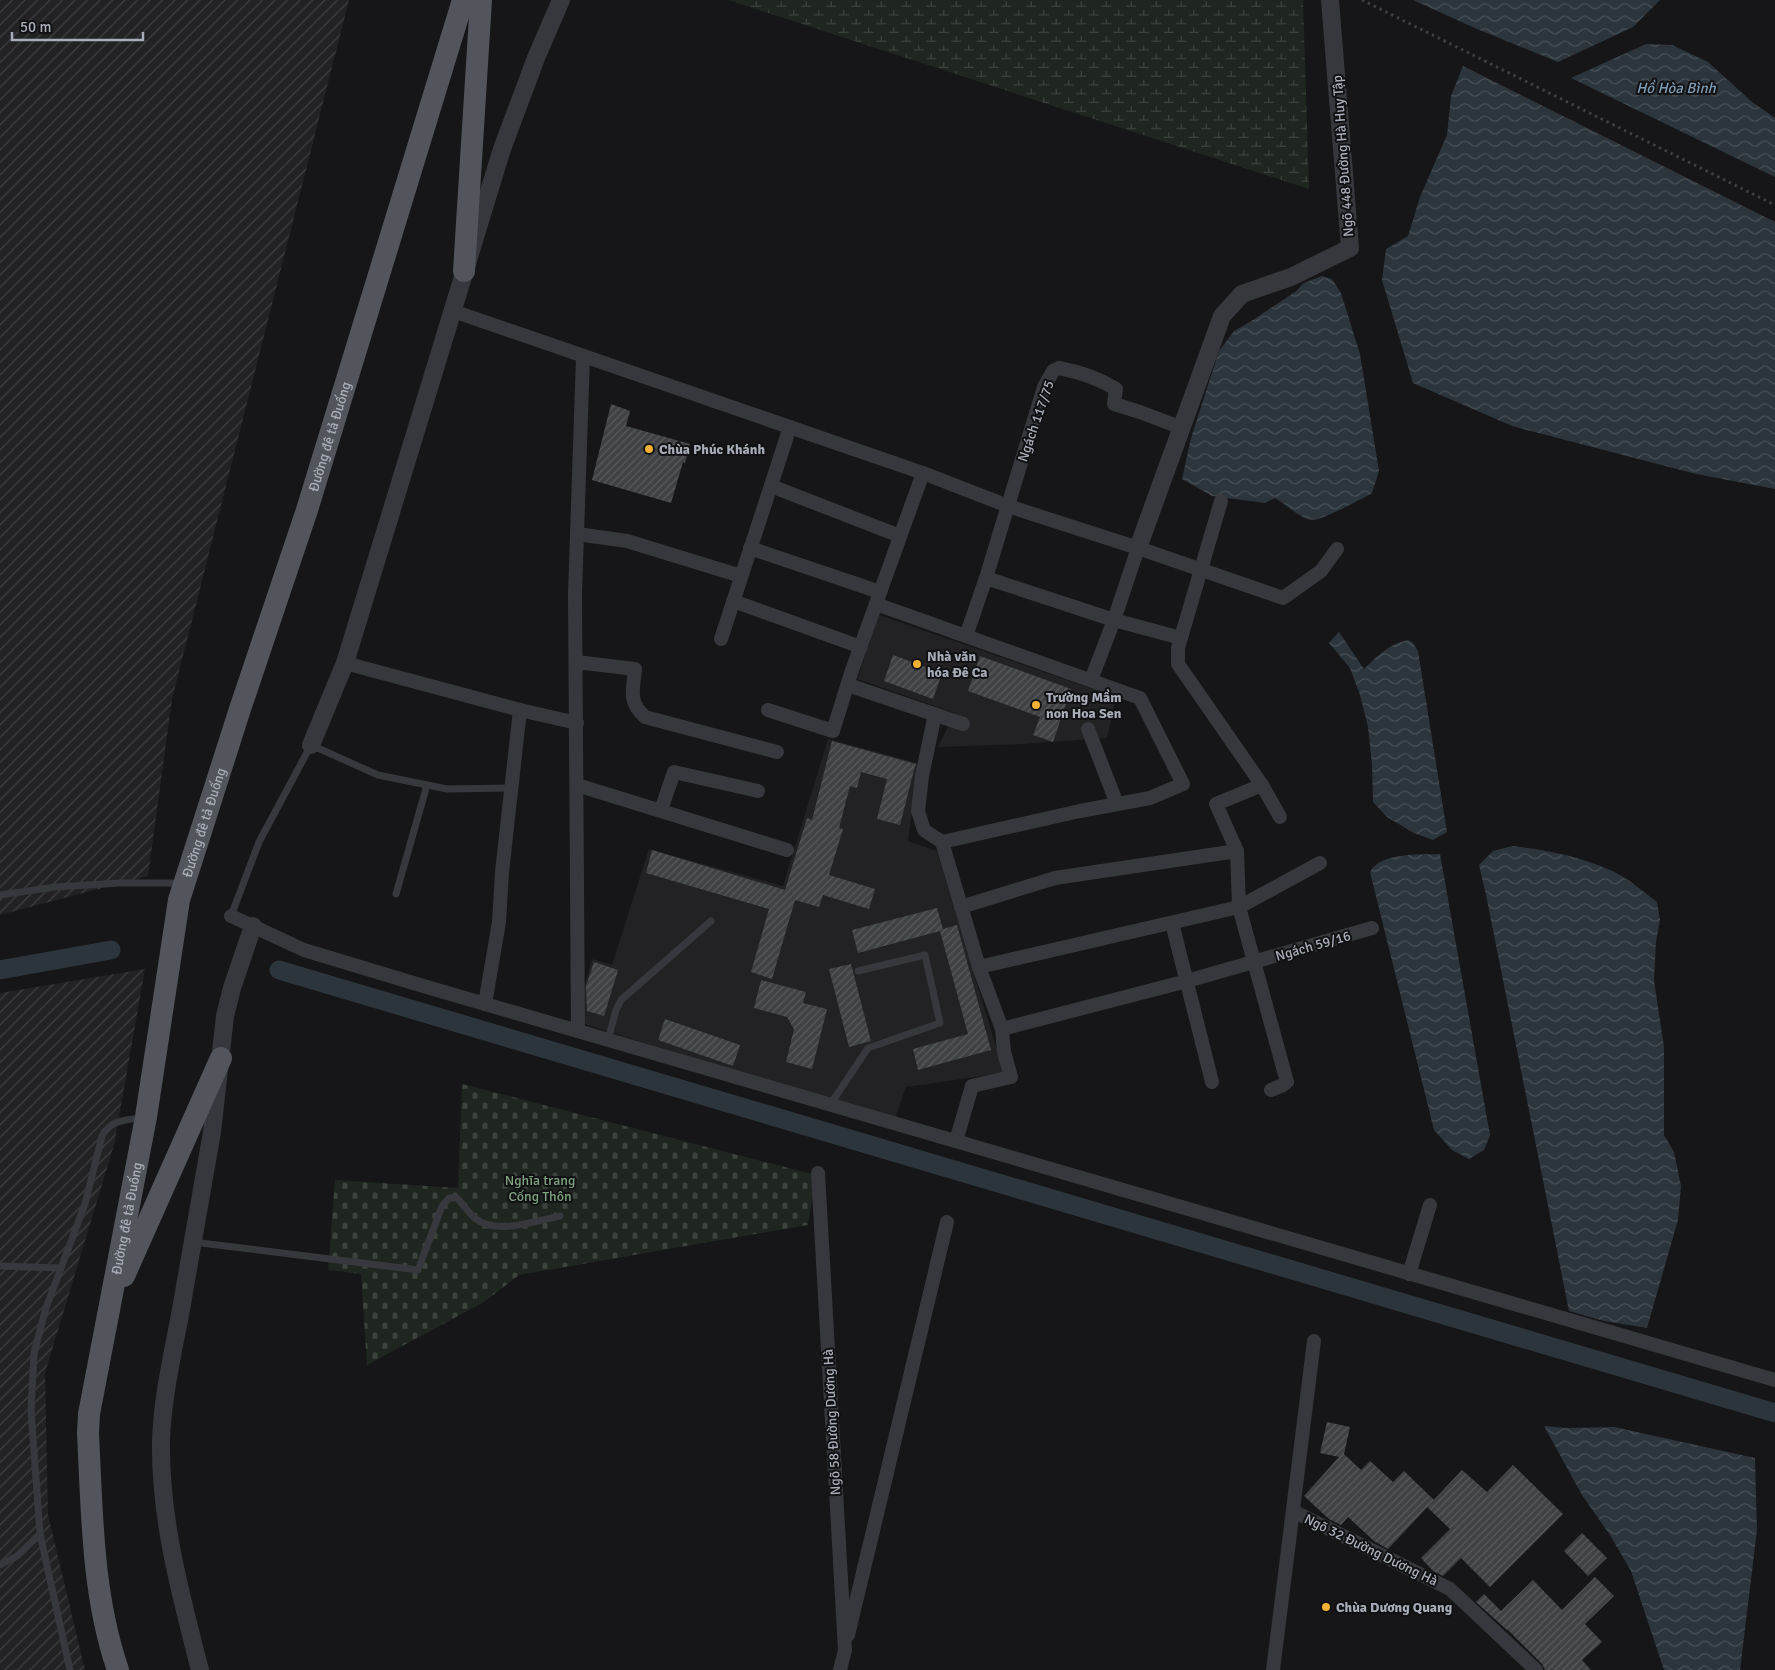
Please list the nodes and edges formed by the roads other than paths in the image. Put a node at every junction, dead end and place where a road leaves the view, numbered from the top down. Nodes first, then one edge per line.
1 (463, 0) edge
2 (481, 0) edge
3 (561, 0) edge
4 (1330, 0) edge
5 (464, 271) junction
6 (453, 311) junction
7 (583, 356) junction
8 (790, 428) junction
9 (1182, 428) junction
10 (923, 473) junction
11 (771, 486) junction
12 (1221, 501) dead end
13 (1008, 506) junction
14 (577, 534) junction
15 (900, 536) junction
16 (750, 548) junction
17 (1138, 548) junction
18 (1337, 549) dead end
19 (1202, 570) junction
20 (741, 576) junction
21 (986, 578) junction
22 (878, 598) junction
23 (733, 601) junction
24 (1114, 620) junction
25 (966, 636) junction
26 (1181, 638) junction
27 (721, 639) dead end
28 (861, 647) junction
29 (576, 662) junction
30 (345, 663) junction
31 (1091, 680) junction
32 (848, 685) junction
33 (520, 710) junction
34 (768, 710) dead end
35 (935, 714) junction
36 (577, 723) junction
37 (963, 724) dead end
38 (1088, 730) dead end
39 (311, 745) junction
40 (777, 752) dead end
41 (427, 785) junction
42 (577, 785) junction
43 (1262, 785) junction
44 (511, 788) junction
45 (758, 791) dead end
46 (1117, 804) junction
47 (661, 810) junction
48 (1280, 817) dead end
49 (942, 842) junction
50 (787, 850) dead end
51 (1237, 851) junction
52 (1320, 863) dead end
53 (184, 883) junction
54 (396, 894) dead end
55 (0, 895) edge
56 (961, 907) junction
57 (1239, 907) junction
58 (230, 916) joint
59 (711, 921) dead end
60 (1172, 923) junction
61 (253, 926) junction
62 (1372, 928) dead end
63 (1255, 963) junction
64 (979, 967) junction
65 (858, 971) dead end
66 (1187, 982) junction
67 (485, 1004) junction
68 (1002, 1029) junction
69 (578, 1031) junction
70 (608, 1040) junction
71 (221, 1058) junction
72 (1212, 1082) dead end
73 (1271, 1090) dead end
74 (830, 1104) junction
75 (146, 1117) junction
76 (956, 1142) junction
77 (818, 1174) dead end
78 (1430, 1204) dead end
79 (560, 1216) dead end
80 (947, 1222) dead end
81 (193, 1242) junction
82 (0, 1266) edge
83 (60, 1268) junction
84 (1409, 1274) junction
85 (108, 1313) junction
86 (1314, 1341) dead end
87 (1775, 1380) edge
88 (1293, 1511) junction
89 (40, 1534) junction
90 (0, 1565) edge
91 (845, 1650) junction
92 (70, 1670) edge
93 (118, 1670) edge
94 (200, 1670) edge
95 (840, 1670) edge
96 (1273, 1670) edge
97 (1536, 1670) edge

1 - 53 main road, Đường đê tả Đuống
2 - 5 main road
3 - 5 street
4 - 9 street, Ngõ 448 Đường Hà Huy Tập
5 - 6 street
6 - 7 street
6 - 30 street
7 - 8 street
7 - 14 street
8 - 10 street
8 - 11 street
9 - 13 street, Ngách 117/75
9 - 17 street, Ngõ 448 Đường Hà Huy Tập
10 - 13 street
10 - 15 street
11 - 15 street
11 - 16 street
12 - 19 street
13 - 17 street
13 - 21 street
14 - 20 street
14 - 29 street
15 - 22 street
16 - 20 street
16 - 22 street
17 - 19 street
17 - 24 street
18 - 19 street
19 - 26 street
20 - 23 street
21 - 24 street
21 - 25 street
22 - 25 street
22 - 28 street
23 - 27 street
23 - 28 street
24 - 26 street
24 - 31 street
25 - 31 street
26 - 43 street
28 - 32 street
29 - 36 street
29 - 40 street
30 - 33 street
30 - 39 street
31 - 46 street
32 - 34 street
32 - 35 street
33 - 36 street
33 - 44 street
35 - 37 street
35 - 49 street
36 - 42 street
38 - 46 street
39 - 41 lane
39 - 58 lane
41 - 44 lane
41 - 54 lane
42 - 47 street
42 - 69 street
43 - 48 street
43 - 51 street
44 - 67 street
45 - 47 street
46 - 49 street
47 - 50 street
49 - 56 street
51 - 56 street
51 - 57 street
52 - 57 street
53 - 55 lane
53 - 75 main road, Đường đê tả Đuống
56 - 64 street
57 - 60 street
57 - 63 street
58 - 61 street
59 - 70 lane
60 - 64 street
60 - 66 street
61 - 67 street
61 - 71 street
62 - 63 street, Ngách 59/16
63 - 66 street, Ngách 59/16
63 - 73 street
64 - 68 street
65 - 74 lane
66 - 68 street, Ngách 59/16
66 - 72 street
67 - 69 street
68 - 76 street
69 - 70 street
70 - 74 street
71 - 81 street
71 - 85 main road
74 - 76 street
75 - 83 lane
75 - 85 main road, Đường đê tả Đuống
76 - 84 street
77 - 91 street, Ngõ 58 Đường Dương Hà
78 - 84 street
79 - 81 lane
80 - 91 street
81 - 94 street
82 - 83 lane
83 - 89 lane
84 - 87 street
85 - 93 main road, Đường đê tả Đuống
86 - 88 street
88 - 96 street
88 - 97 street, Ngõ 32 Đường Dương Hà
89 - 90 lane
89 - 92 lane
91 - 95 street, Ngõ 58 Đường Dương Hà

